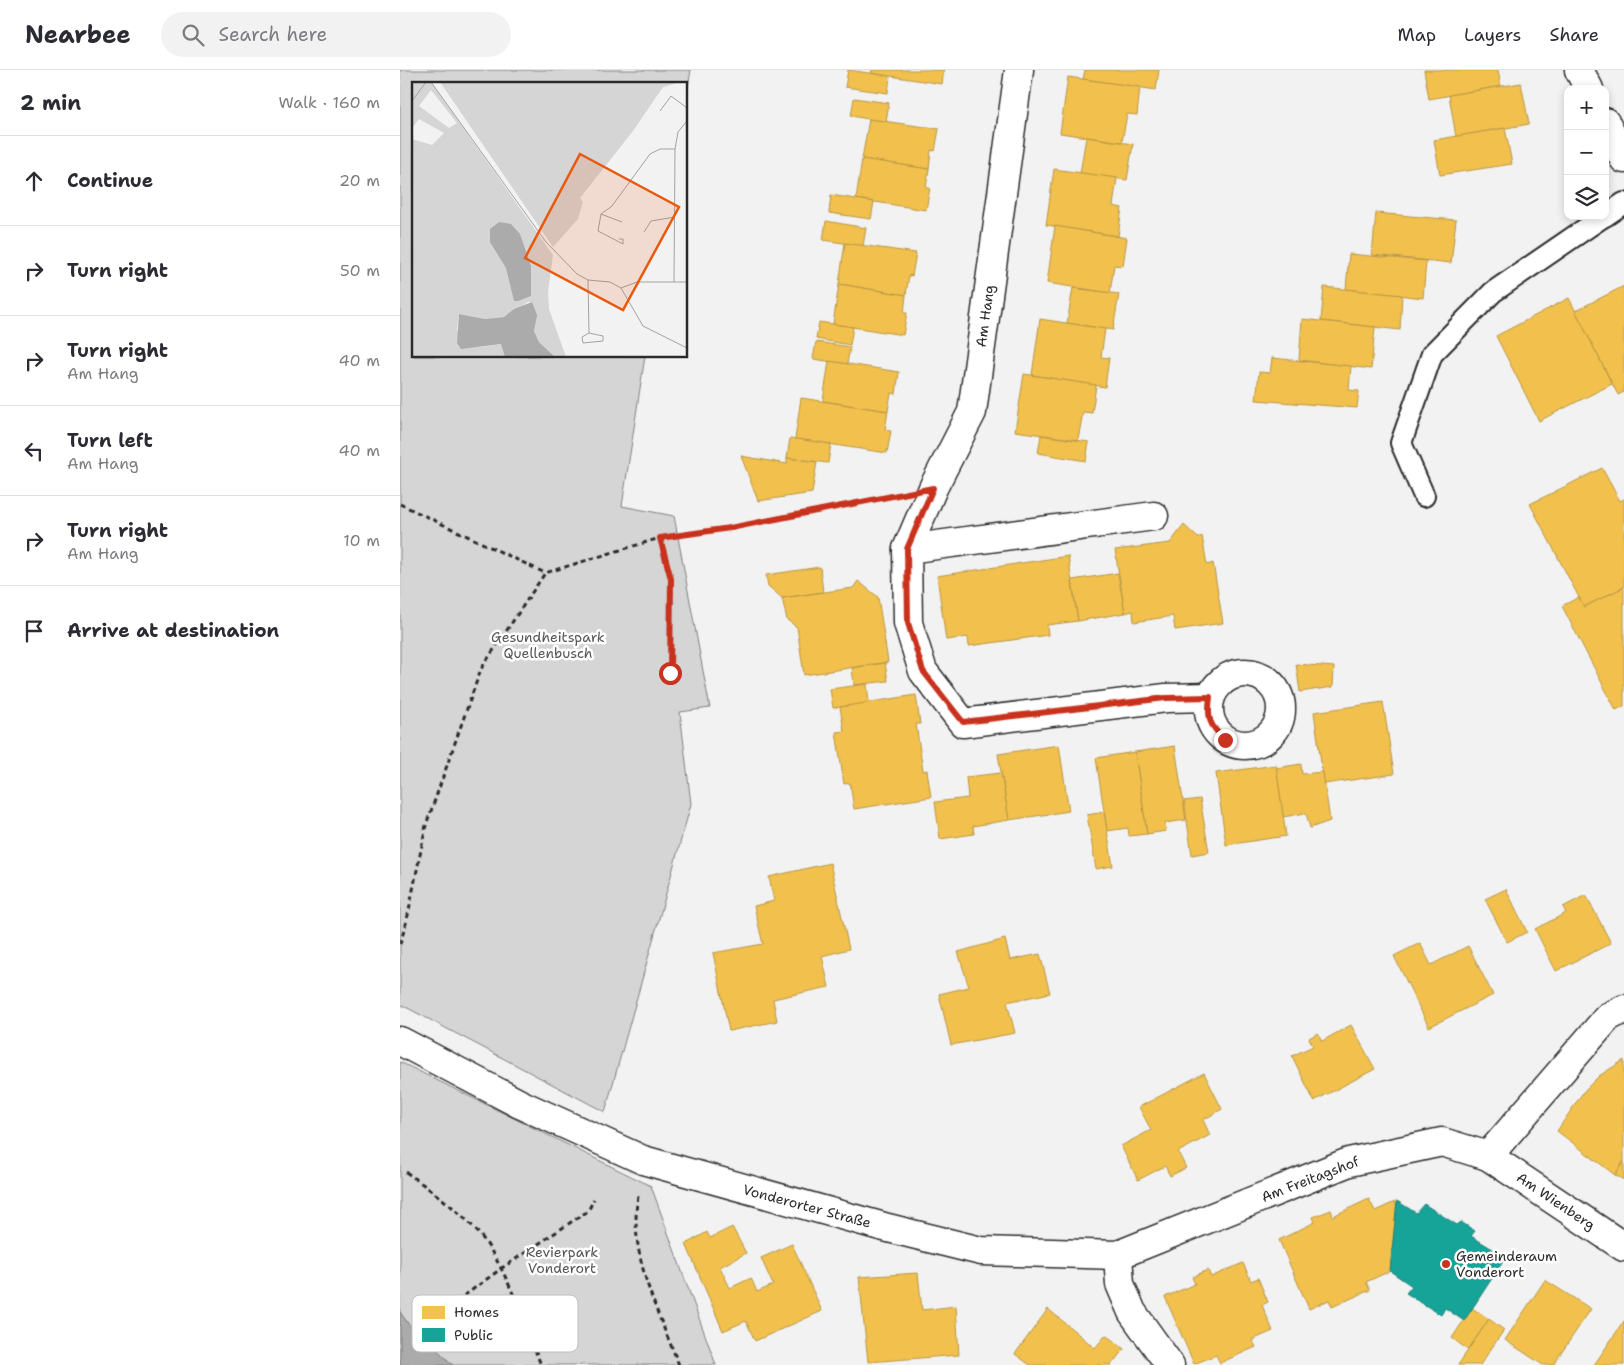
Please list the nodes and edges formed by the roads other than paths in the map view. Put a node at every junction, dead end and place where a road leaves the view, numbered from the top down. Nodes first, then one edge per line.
1 (1018, 70) edge
2 (1579, 70) edge
3 (1587, 85) edge
4 (1609, 130) edge
5 (1624, 159) edge
6 (1624, 203) edge
7 (1609, 213) edge
8 (1599, 220) edge
9 (1424, 496) dead end
10 (1154, 516) dead end
11 (907, 549) junction
12 (1210, 697) dead end
13 (1624, 1009) edge
14 (400, 1041) edge
15 (1488, 1156) junction
16 (1624, 1247) edge
17 (1118, 1255) junction
18 (1170, 1365) edge

1 - 11 street, Am Hang
2 - 3 street
4 - 5 street
6 - 7 lane
8 - 9 lane
10 - 11 street
11 - 12 street, Am Hang
13 - 15 street
14 - 17 street, Vonderorter Straße
15 - 16 street, Am Wienberg
15 - 17 street, Am Freitagshof
17 - 18 street

